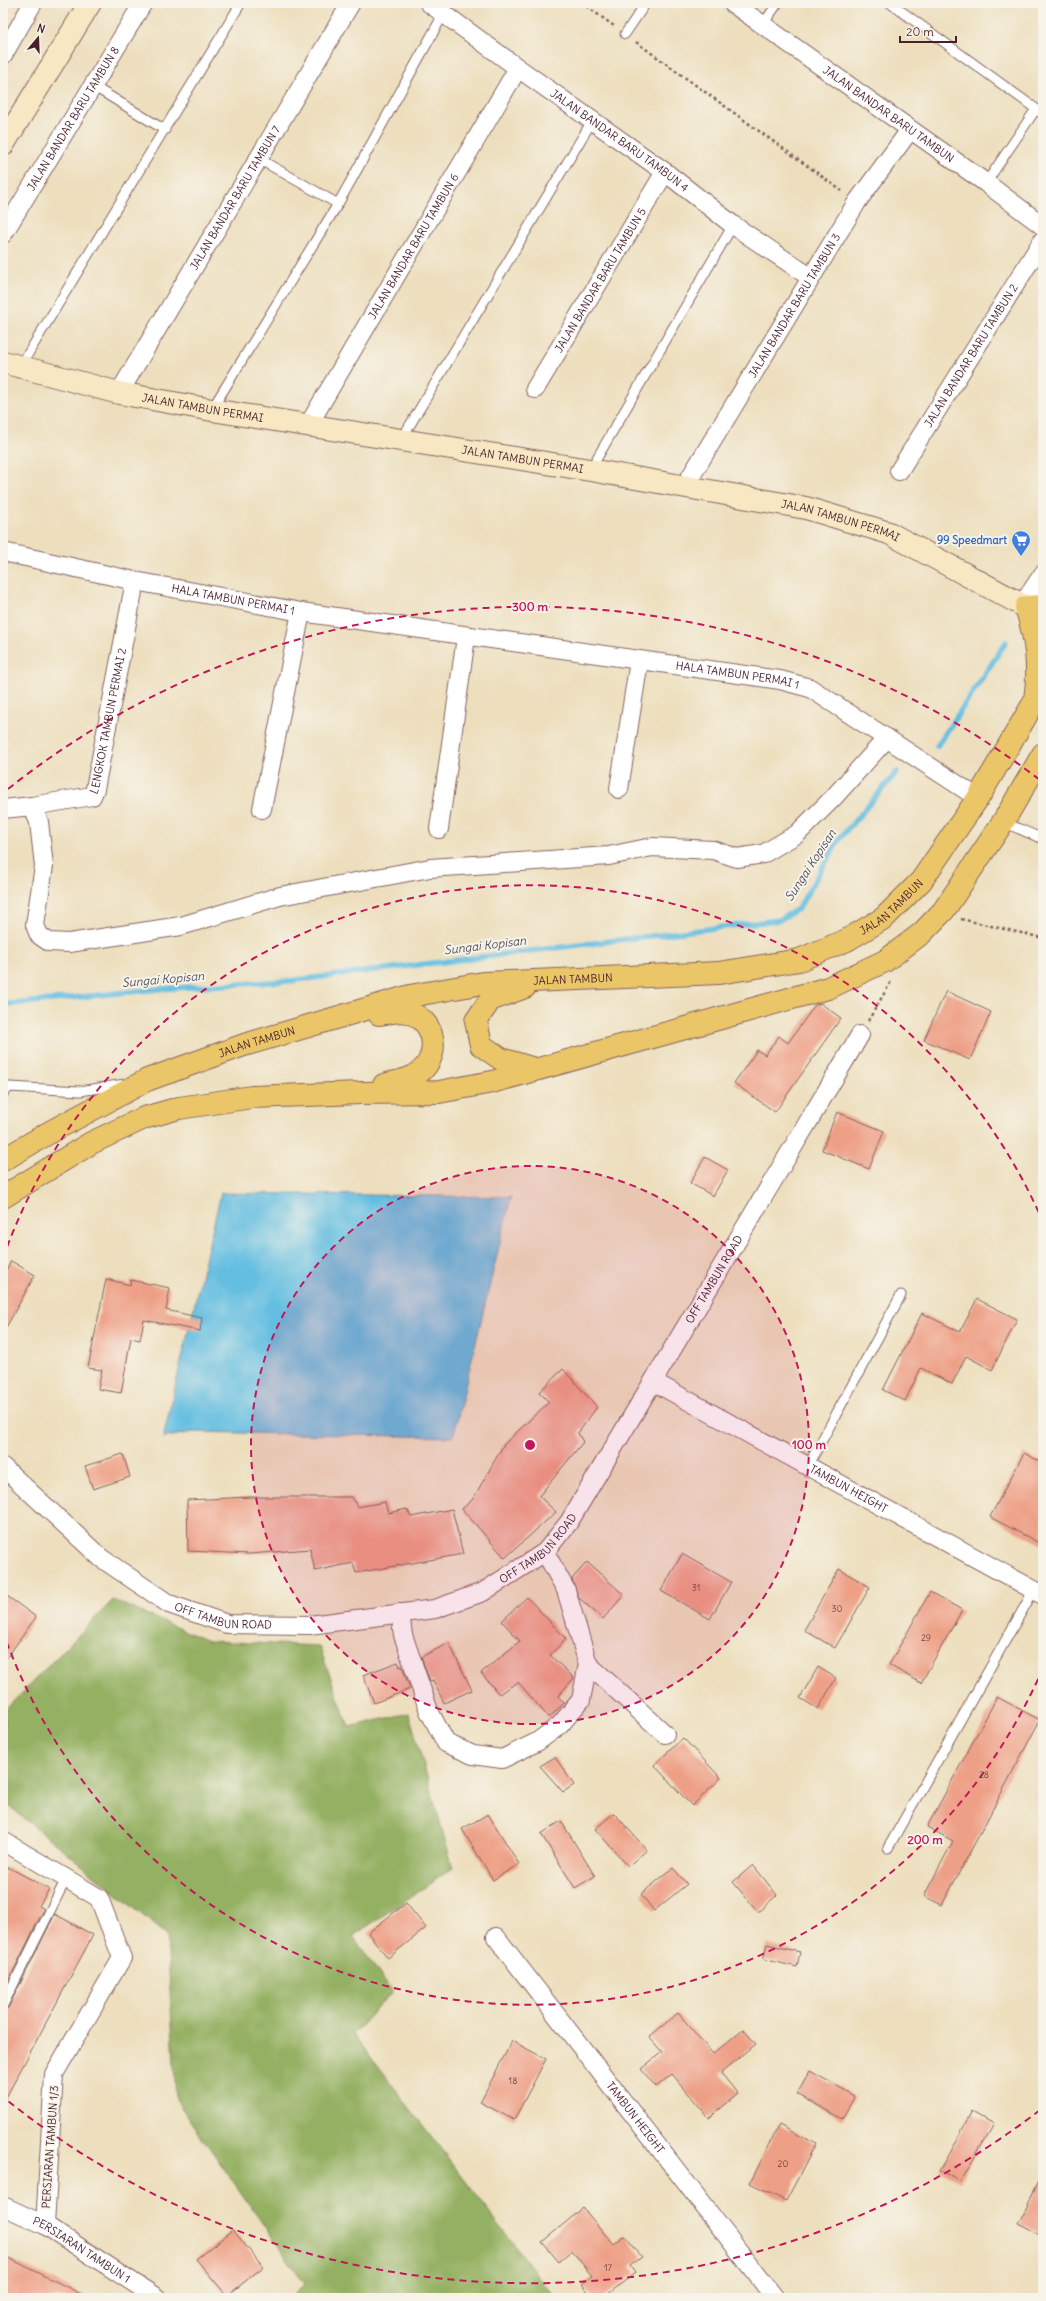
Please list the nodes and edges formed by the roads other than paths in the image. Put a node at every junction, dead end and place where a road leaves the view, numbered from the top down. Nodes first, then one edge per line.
1 (33, 3) edge
2 (90, 3) edge
3 (143, 3) edge
4 (241, 3) edge
5 (351, 3) edge
6 (646, 3) edge
7 (732, 3) edge
8 (778, 3) edge
9 (890, 3) edge
10 (436, 8) edge
11 (763, 24) junction
12 (625, 34) road end
13 (3, 55) edge
14 (518, 68) junction
15 (93, 86) junction
16 (1039, 111) edge
17 (592, 120) junction
18 (165, 130) junction
19 (910, 130) junction
20 (3, 145) edge
21 (258, 159) junction
22 (665, 172) junction
23 (986, 183) junction
24 (338, 204) junction
25 (733, 225) junction
26 (1043, 226) edge
27 (3, 234) edge
28 (1043, 240) edge
29 (810, 277) junction
30 (11, 365) edge
31 (535, 389) dead end
32 (119, 393) junction
33 (212, 410) junction
34 (308, 424) junction
35 (400, 440) junction
36 (590, 470) junction
37 (899, 471) dead end
38 (685, 486) junction
39 (3, 552) edge
40 (1043, 574) edge
41 (135, 582) junction
42 (1030, 606) edge
43 (301, 612) junction
44 (466, 637) junction
45 (639, 661) junction
46 (1039, 694) edge
47 (887, 738) junction
48 (1043, 754) edge
49 (619, 789) dead end
50 (978, 798) junction
51 (32, 806) junction
52 (3, 809) edge
53 (262, 809) dead end
54 (1004, 822) junction
55 (439, 829) dead end
56 (1043, 839) edge
57 (543, 981) junction
58 (338, 1018) junction
59 (860, 1035) road end
60 (535, 1069) junction
61 (147, 1080) junction
62 (3, 1093) edge
63 (360, 1093) junction
64 (3, 1160) edge
65 (3, 1197) edge
66 (901, 1295) dead end
67 (654, 1382) junction
68 (808, 1466) junction
69 (3, 1467) edge
70 (546, 1552) junction
71 (1039, 1593) edge
72 (400, 1613) junction
73 (588, 1664) junction
74 (665, 1734) dead end
75 (3, 1840) edge
76 (888, 1848) dead end
77 (66, 1879) junction
78 (496, 1937) dead end
79 (3, 2005) edge
80 (3, 2206) edge
81 (45, 2225) junction
82 (157, 2298) edge
83 (776, 2298) edge

1 - 13 street
2 - 20 street
3 - 15 street, JALAN BANDAR BARU TAMBUN 8
4 - 18 lane
5 - 21 street, JALAN BANDAR BARU TAMBUN 7
6 - 12 lane
7 - 11 street, JALAN BANDAR BARU TAMBUN
8 - 11 lane
9 - 16 lane
10 - 14 street, JALAN BANDAR BARU TAMBUN 4
10 - 24 lane
11 - 19 street, JALAN BANDAR BARU TAMBUN
14 - 17 street, JALAN BANDAR BARU TAMBUN 4
14 - 34 street, JALAN BANDAR BARU TAMBUN 6
15 - 18 lane
15 - 27 street, JALAN BANDAR BARU TAMBUN 8
16 - 23 lane
17 - 22 street, JALAN BANDAR BARU TAMBUN 4
17 - 35 lane
18 - 30 lane
19 - 23 street, JALAN BANDAR BARU TAMBUN
19 - 29 street, JALAN BANDAR BARU TAMBUN 3
21 - 24 lane
21 - 32 street, JALAN BANDAR BARU TAMBUN 7
22 - 25 street, JALAN BANDAR BARU TAMBUN 4
22 - 31 street, JALAN BANDAR BARU TAMBUN 5
23 - 26 street, JALAN BANDAR BARU TAMBUN
24 - 33 lane
25 - 29 street, JALAN BANDAR BARU TAMBUN 4
25 - 36 lane
28 - 37 street, JALAN BANDAR BARU TAMBUN 2
29 - 38 street, JALAN BANDAR BARU TAMBUN 3
30 - 32 street, JALAN TAMBUN PERMAI
32 - 33 street, JALAN TAMBUN PERMAI
33 - 34 street, JALAN TAMBUN PERMAI
34 - 35 street, JALAN TAMBUN PERMAI
35 - 36 street, JALAN TAMBUN PERMAI
36 - 38 street, JALAN TAMBUN PERMAI
38 - 42 street, JALAN TAMBUN PERMAI
39 - 41 street, HALA TAMBUN PERMAI 1
40 - 42 street
41 - 43 street, HALA TAMBUN PERMAI 1
41 - 51 street, LENGKOK TAMBUN PERMAI 2
42 - 46 main road
43 - 44 street, HALA TAMBUN PERMAI 1
43 - 53 street
44 - 45 street, HALA TAMBUN PERMAI 1
44 - 55 street
45 - 47 street, HALA TAMBUN PERMAI 1
45 - 49 street
46 - 50 main road, JALAN TAMBUN
47 - 50 street, HALA TAMBUN PERMAI 1
47 - 51 street
48 - 54 main road
50 - 57 main road, JALAN TAMBUN
51 - 52 street, LENGKOK TAMBUN PERMAI 2
54 - 56 lane
54 - 60 main road
57 - 58 main road, JALAN TAMBUN
57 - 60 main road
58 - 61 main road, JALAN TAMBUN
58 - 63 main road
59 - 67 street, OFF TAMBUN ROAD
60 - 63 main road
61 - 62 lane
61 - 64 main road, JALAN TAMBUN
63 - 65 main road
66 - 68 lane
67 - 68 street, TAMBUN HEIGHT
67 - 70 street, OFF TAMBUN ROAD
68 - 71 street, TAMBUN HEIGHT
69 - 72 street, OFF TAMBUN ROAD
70 - 72 street, OFF TAMBUN ROAD
70 - 73 street
71 - 76 lane
72 - 73 street
73 - 74 street
75 - 77 street
77 - 79 lane
77 - 81 street, PERSIARAN TAMBUN 1/3
78 - 83 street, TAMBUN HEIGHT
80 - 81 street, PERSIARAN TAMBUN 1
81 - 82 street, PERSIARAN TAMBUN 1

